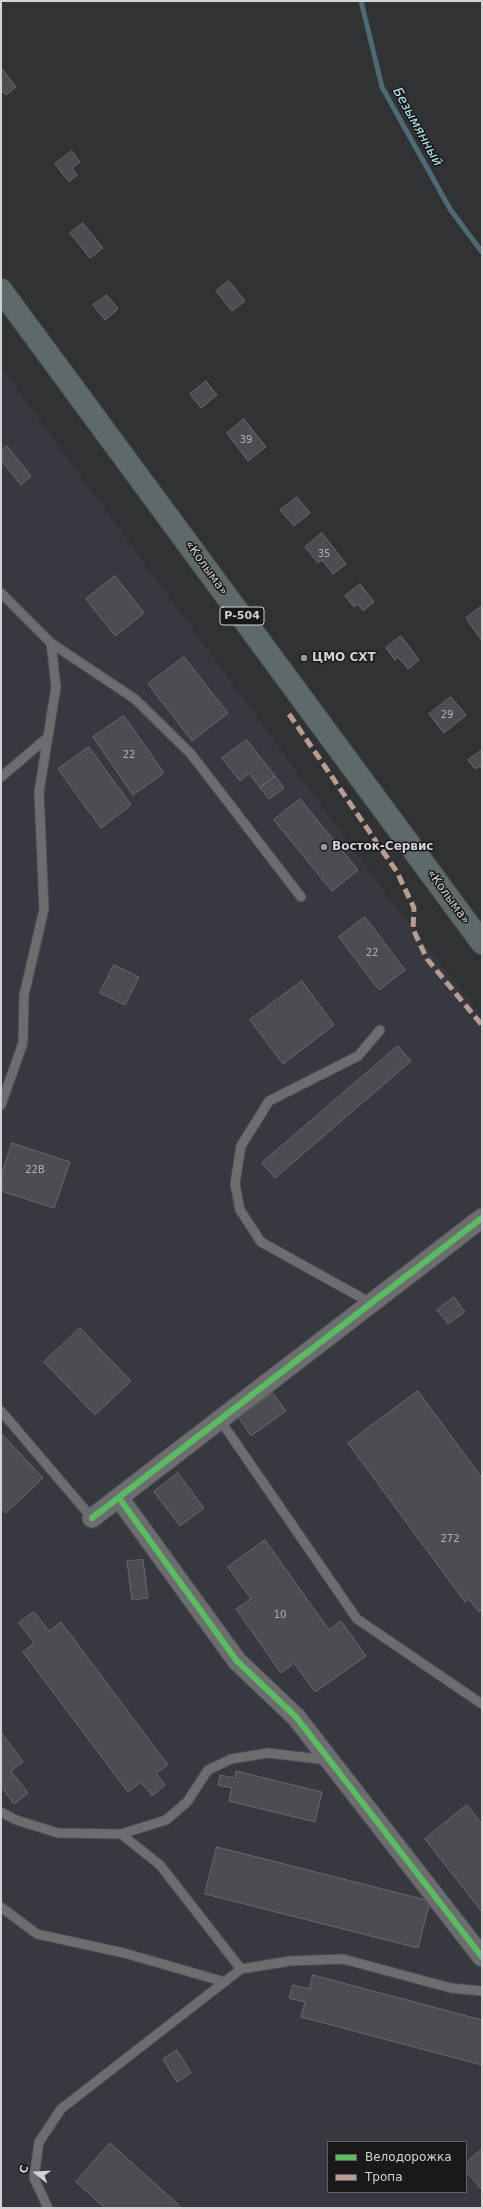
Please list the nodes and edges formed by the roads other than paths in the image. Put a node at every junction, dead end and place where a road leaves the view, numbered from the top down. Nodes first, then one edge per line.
1 (1, 290) edge
2 (1, 593) edge
3 (51, 643) junction
4 (48, 737) junction
5 (1, 778) edge
6 (301, 897) dead end
7 (482, 943) edge
8 (380, 1030) dead end
9 (1, 1105) edge
10 (482, 1218) edge
11 (371, 1304) junction
12 (1, 1411) edge
13 (220, 1420) junction
14 (118, 1498) junction
15 (92, 1518) joint
16 (482, 1704) edge
17 (330, 1760) junction
18 (1, 1812) edge
19 (121, 1834) junction
20 (1, 1907) edge
21 (482, 1957) edge
22 (241, 1969) junction
23 (224, 1982) junction
24 (482, 1991) edge
25 (48, 2208) edge

1 - 7 highway, «Колыма» / Р-504
2 - 3 lane
3 - 4 lane
3 - 6 lane
4 - 5 lane
4 - 9 lane
8 - 11 lane
10 - 11 street
11 - 13 street
12 - 15 lane
13 - 14 street
13 - 16 lane
14 - 15 street
14 - 17 street
17 - 19 lane
17 - 21 street
18 - 19 lane
19 - 22 lane
20 - 23 lane
22 - 23 lane
22 - 24 lane
23 - 25 lane

